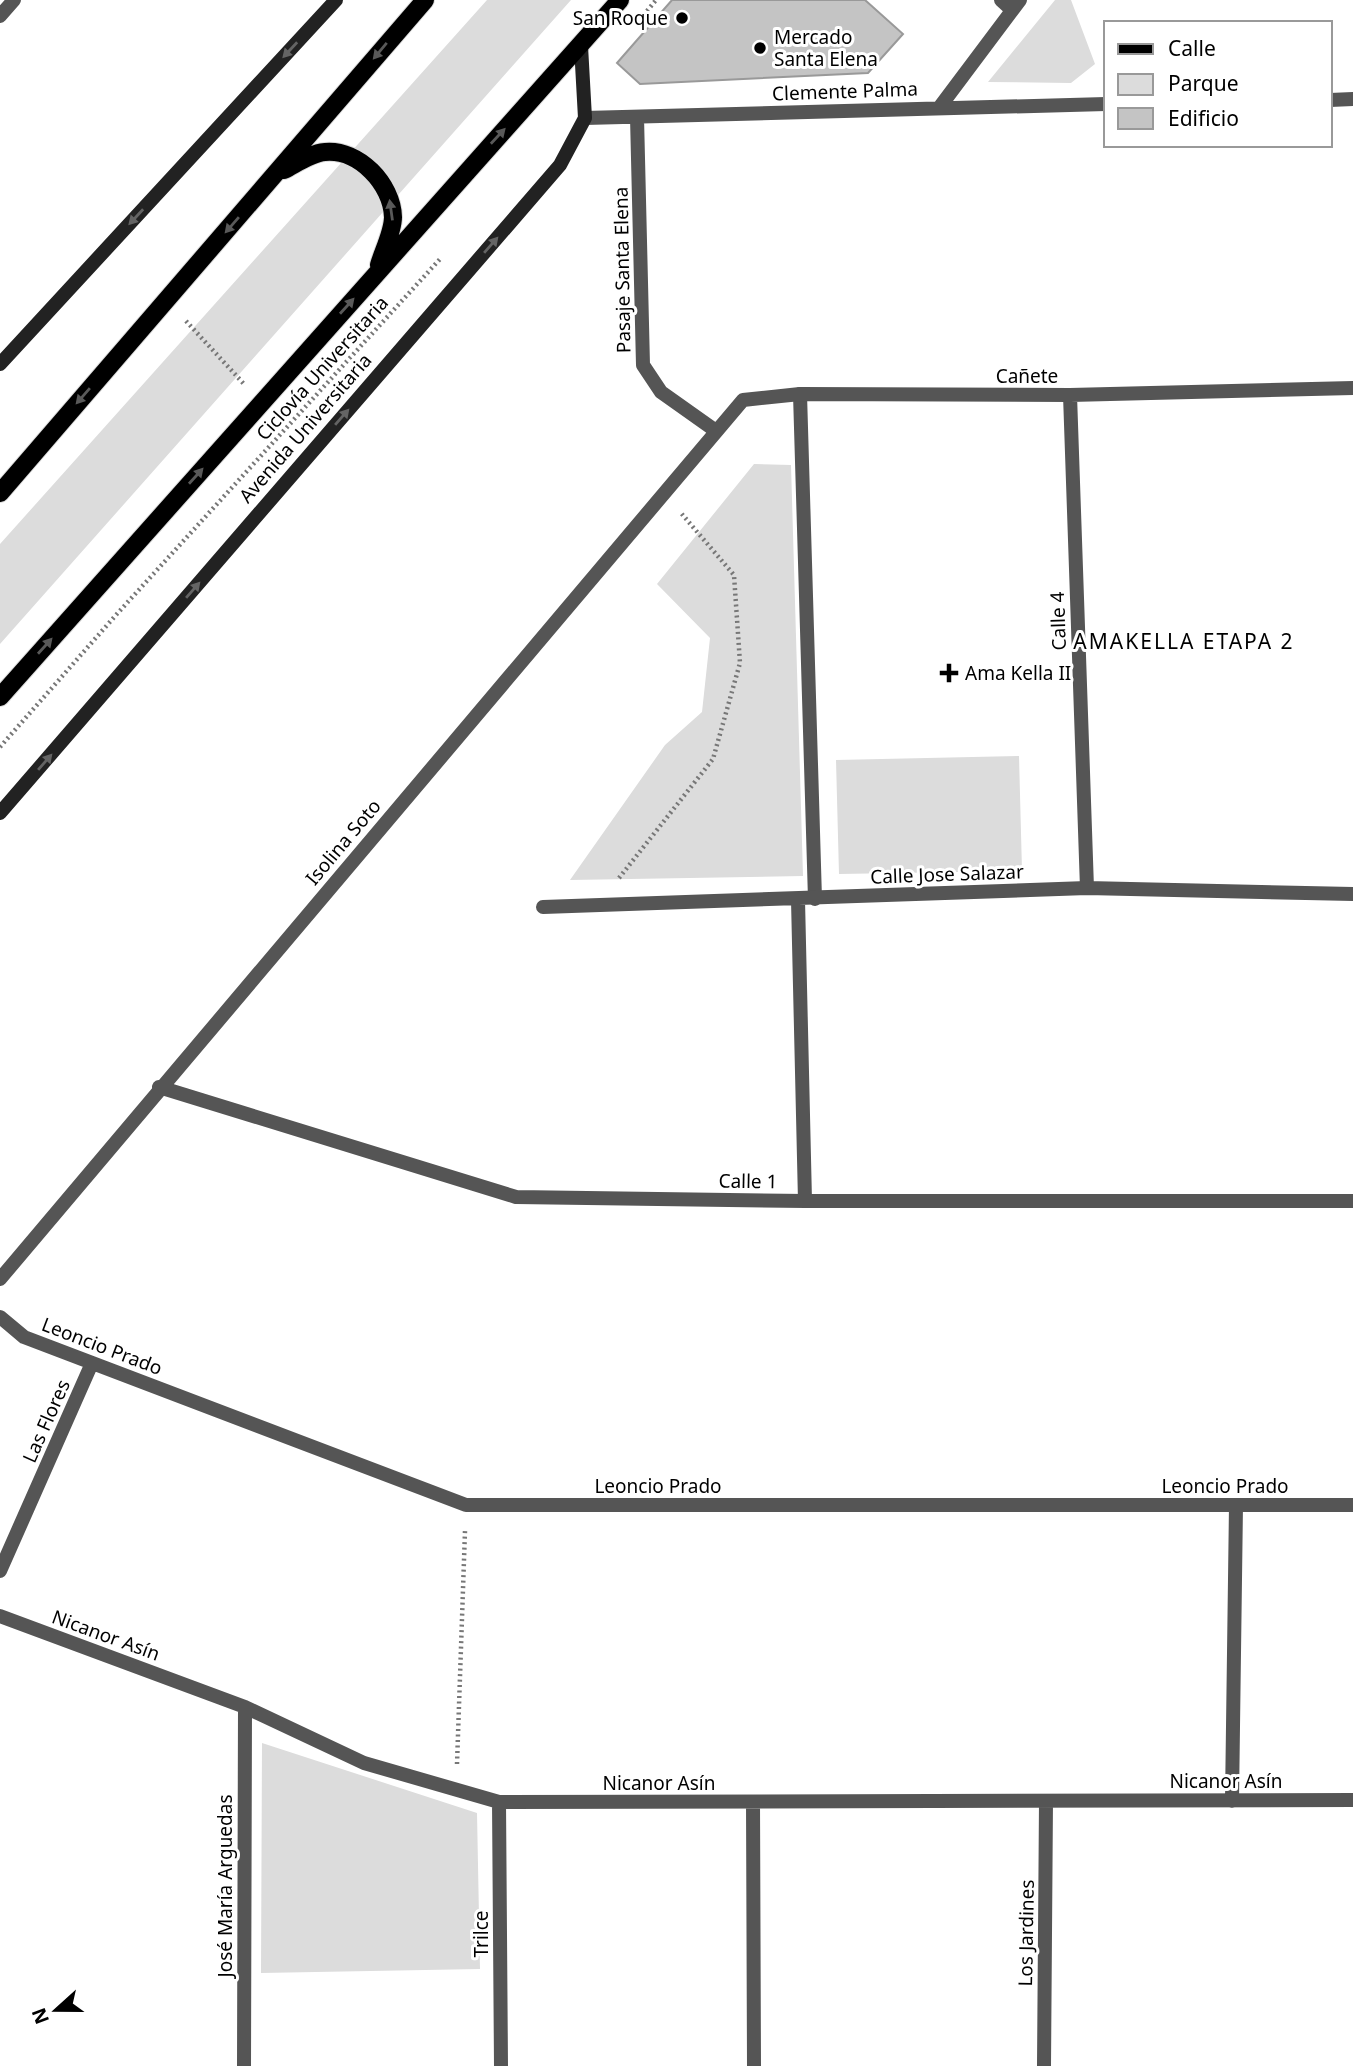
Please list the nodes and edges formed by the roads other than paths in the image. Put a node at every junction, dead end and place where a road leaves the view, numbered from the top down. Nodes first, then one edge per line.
1 (14, 0) edge
2 (336, 0) edge
3 (425, 0) edge
4 (620, 0) edge
5 (1011, 3) edge
6 (0, 16) edge
7 (581, 46) junction
8 (1353, 99) edge
9 (1332, 100) edge
10 (1104, 104) edge
11 (939, 108) junction
12 (637, 117) junction
13 (585, 118) junction
14 (277, 173) junction
15 (375, 275) junction
16 (0, 364) edge
17 (1353, 388) edge
18 (800, 394) junction
19 (1070, 395) junction
20 (716, 431) junction
21 (0, 492) edge
22 (0, 697) edge
23 (0, 813) edge
24 (1087, 888) junction
25 (1353, 894) edge
26 (816, 899) junction
27 (798, 900) junction
28 (543, 907) dead end
29 (159, 1087) junction
30 (805, 1201) junction
31 (1353, 1201) edge
32 (0, 1279) edge
33 (0, 1317) edge
34 (92, 1363) junction
35 (1236, 1505) junction
36 (1353, 1505) edge
37 (0, 1571) edge
38 (0, 1616) edge
39 (245, 1707) junction
40 (1353, 1800) edge
41 (1046, 1801) junction
42 (1232, 1801) junction
43 (499, 1802) junction
44 (753, 1802) junction
45 (244, 2066) edge
46 (501, 2066) edge
47 (754, 2066) edge
48 (1044, 2066) edge

1 - 6 street
2 -> 16 main road
3 -> 14 main road
4 - 7 main road
5 - 11 street
7 - 13 main road
15 -> 7 main road
8 - 9 street
10 - 11 street, Clemente Palma
11 - 12 street, Clemente Palma
12 - 13 street, Clemente Palma
12 - 20 street, Pasaje Santa Elena
23 -> 13 main road, Avenida Universitaria
15 -> 14 main road
14 -> 21 main road
22 -> 15 main road
17 - 19 street, Cañete
18 - 19 street, Cañete
18 - 20 street, Cañete
18 - 26 street
19 - 24 street, Calle 4
20 - 29 street, Isolina Soto
24 - 25 street, Calle Jose Salazar
24 - 26 street, Calle Jose Salazar
26 - 27 street, Calle Jose Salazar
27 - 28 street, Calle Jose Salazar
27 - 30 street
29 - 30 street, Calle 1
29 - 32 street, Isolina Soto
30 - 31 street, Calle 1
33 - 34 street, Leoncio Prado
34 - 35 street, Leoncio Prado
34 - 37 street, Las Flores
35 - 36 street, Leoncio Prado
35 - 42 street
38 - 39 street, Nicanor Asín
39 - 43 street, Nicanor Asín
39 - 45 street, José María Arguedas
40 - 42 street, Nicanor Asín
41 - 42 street, Nicanor Asín
41 - 44 street, Nicanor Asín
41 - 48 street, Los Jardines
43 - 44 street, Nicanor Asín
43 - 46 street, Trilce
44 - 47 street

